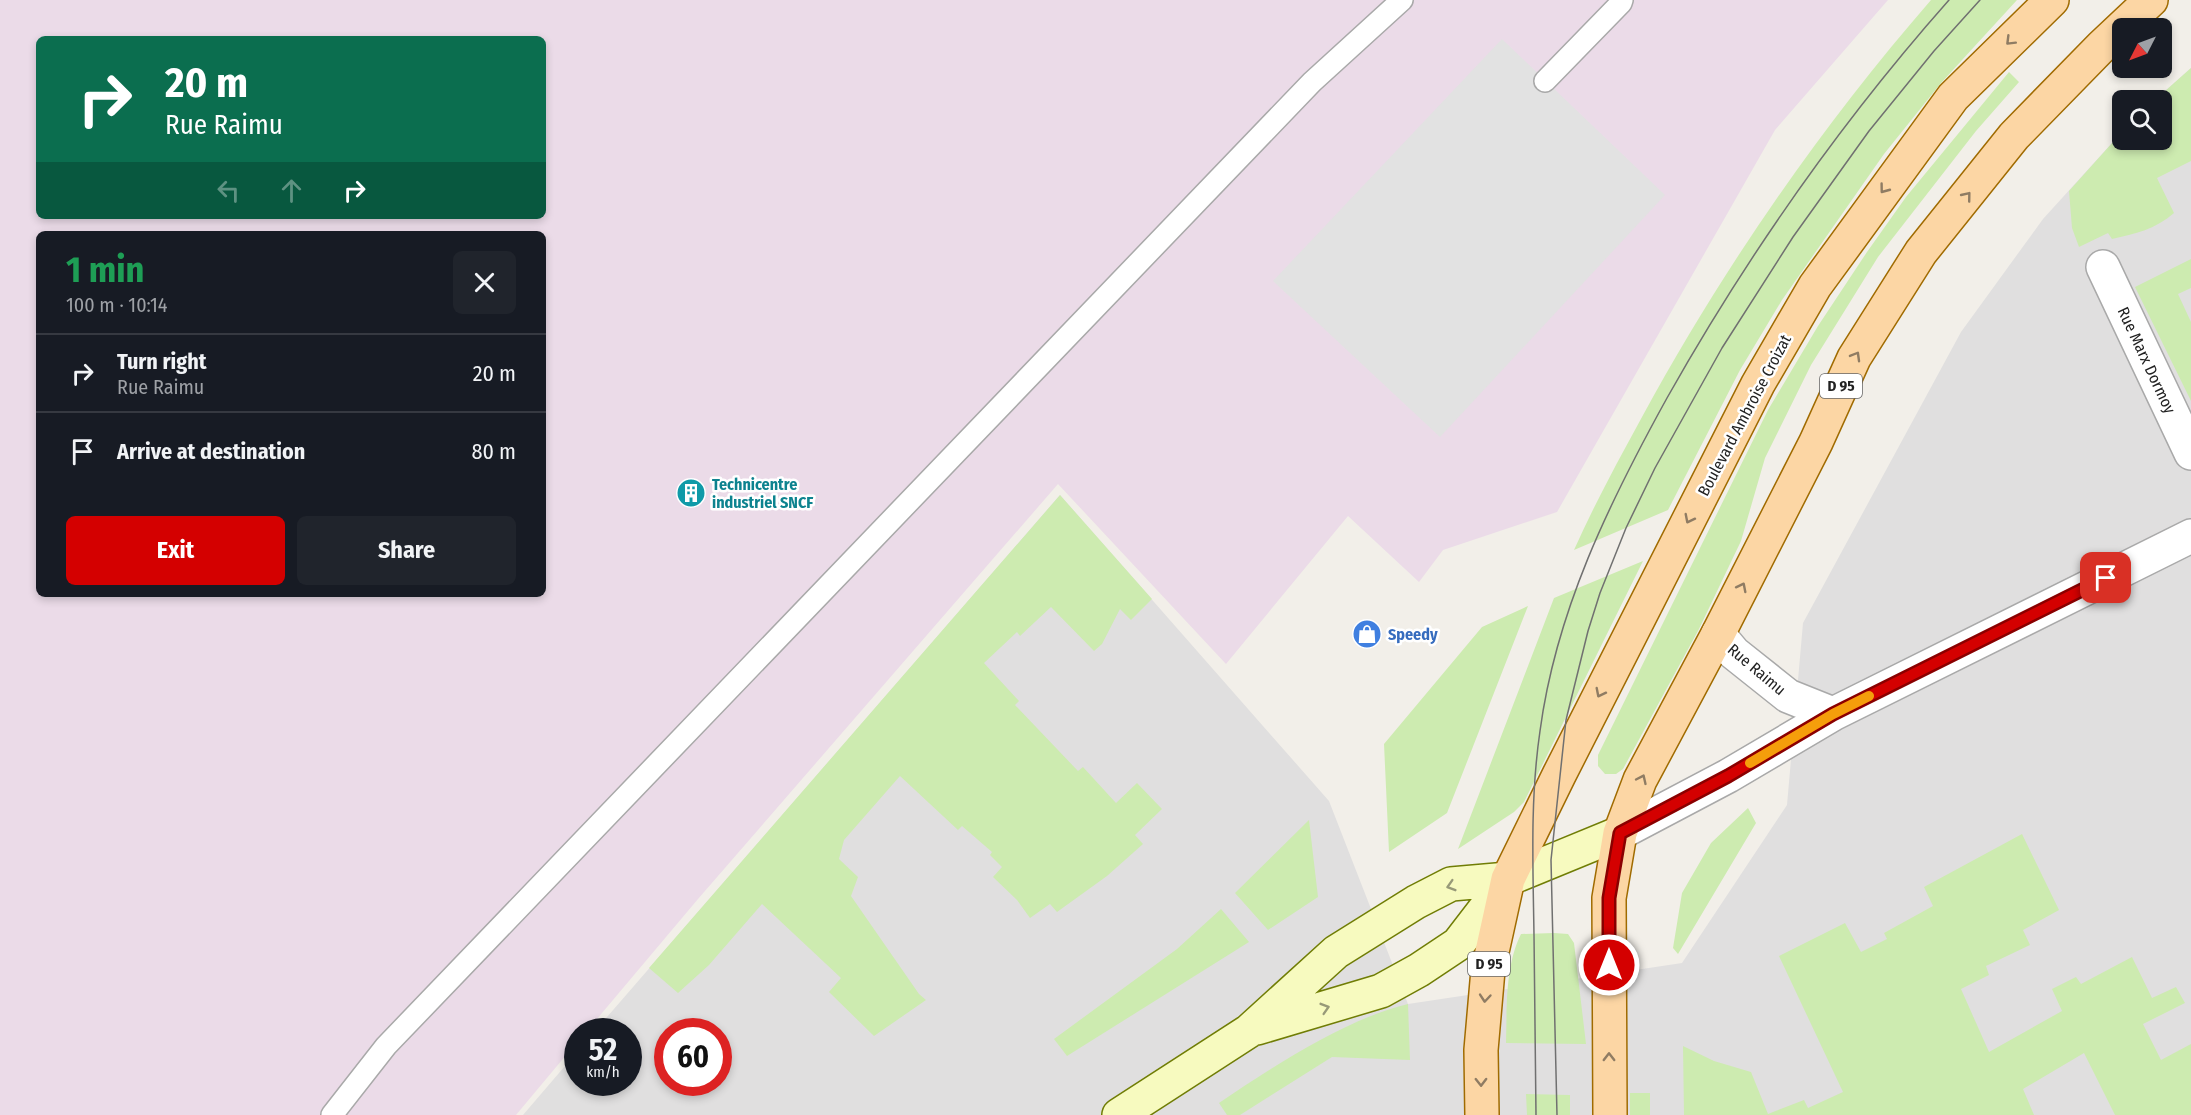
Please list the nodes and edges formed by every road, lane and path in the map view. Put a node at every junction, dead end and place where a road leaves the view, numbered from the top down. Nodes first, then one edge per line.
1 (1402, 0) edge
2 (1622, 0) edge
3 (2052, 0) edge
4 (2151, 0) edge
5 (1545, 81) dead end
6 (2103, 267) dead end
7 (2191, 453) edge
8 (2191, 536) edge
9 (1718, 634) junction
10 (1833, 714) junction
11 (1545, 804) junction
12 (1620, 833) junction
13 (1546, 862) junction
14 (1508, 879) junction
15 (1249, 1031) junction
16 (332, 1115) edge
17 (1119, 1115) edge
18 (1482, 1115) edge
19 (1610, 1115) edge

1 - 16 lane
2 - 5 lane
3 -> 11 main road, Boulevard Ambroise Croizat / D 95
9 -> 4 main road, D 95
6 - 7 street, Rue Marx Dormoy
8 - 10 street
9 - 10 street, Rue Raimu
12 -> 9 main road, D 95
10 - 12 street
11 - 13 street
11 - 14 main road, Boulevard Ambroise Croizat / D 95
12 - 13 street
19 -> 12 main road, D 95
13 - 14 street
14 -> 15 street
15 -> 14 street
14 -> 18 main road, D 95
15 - 17 street

